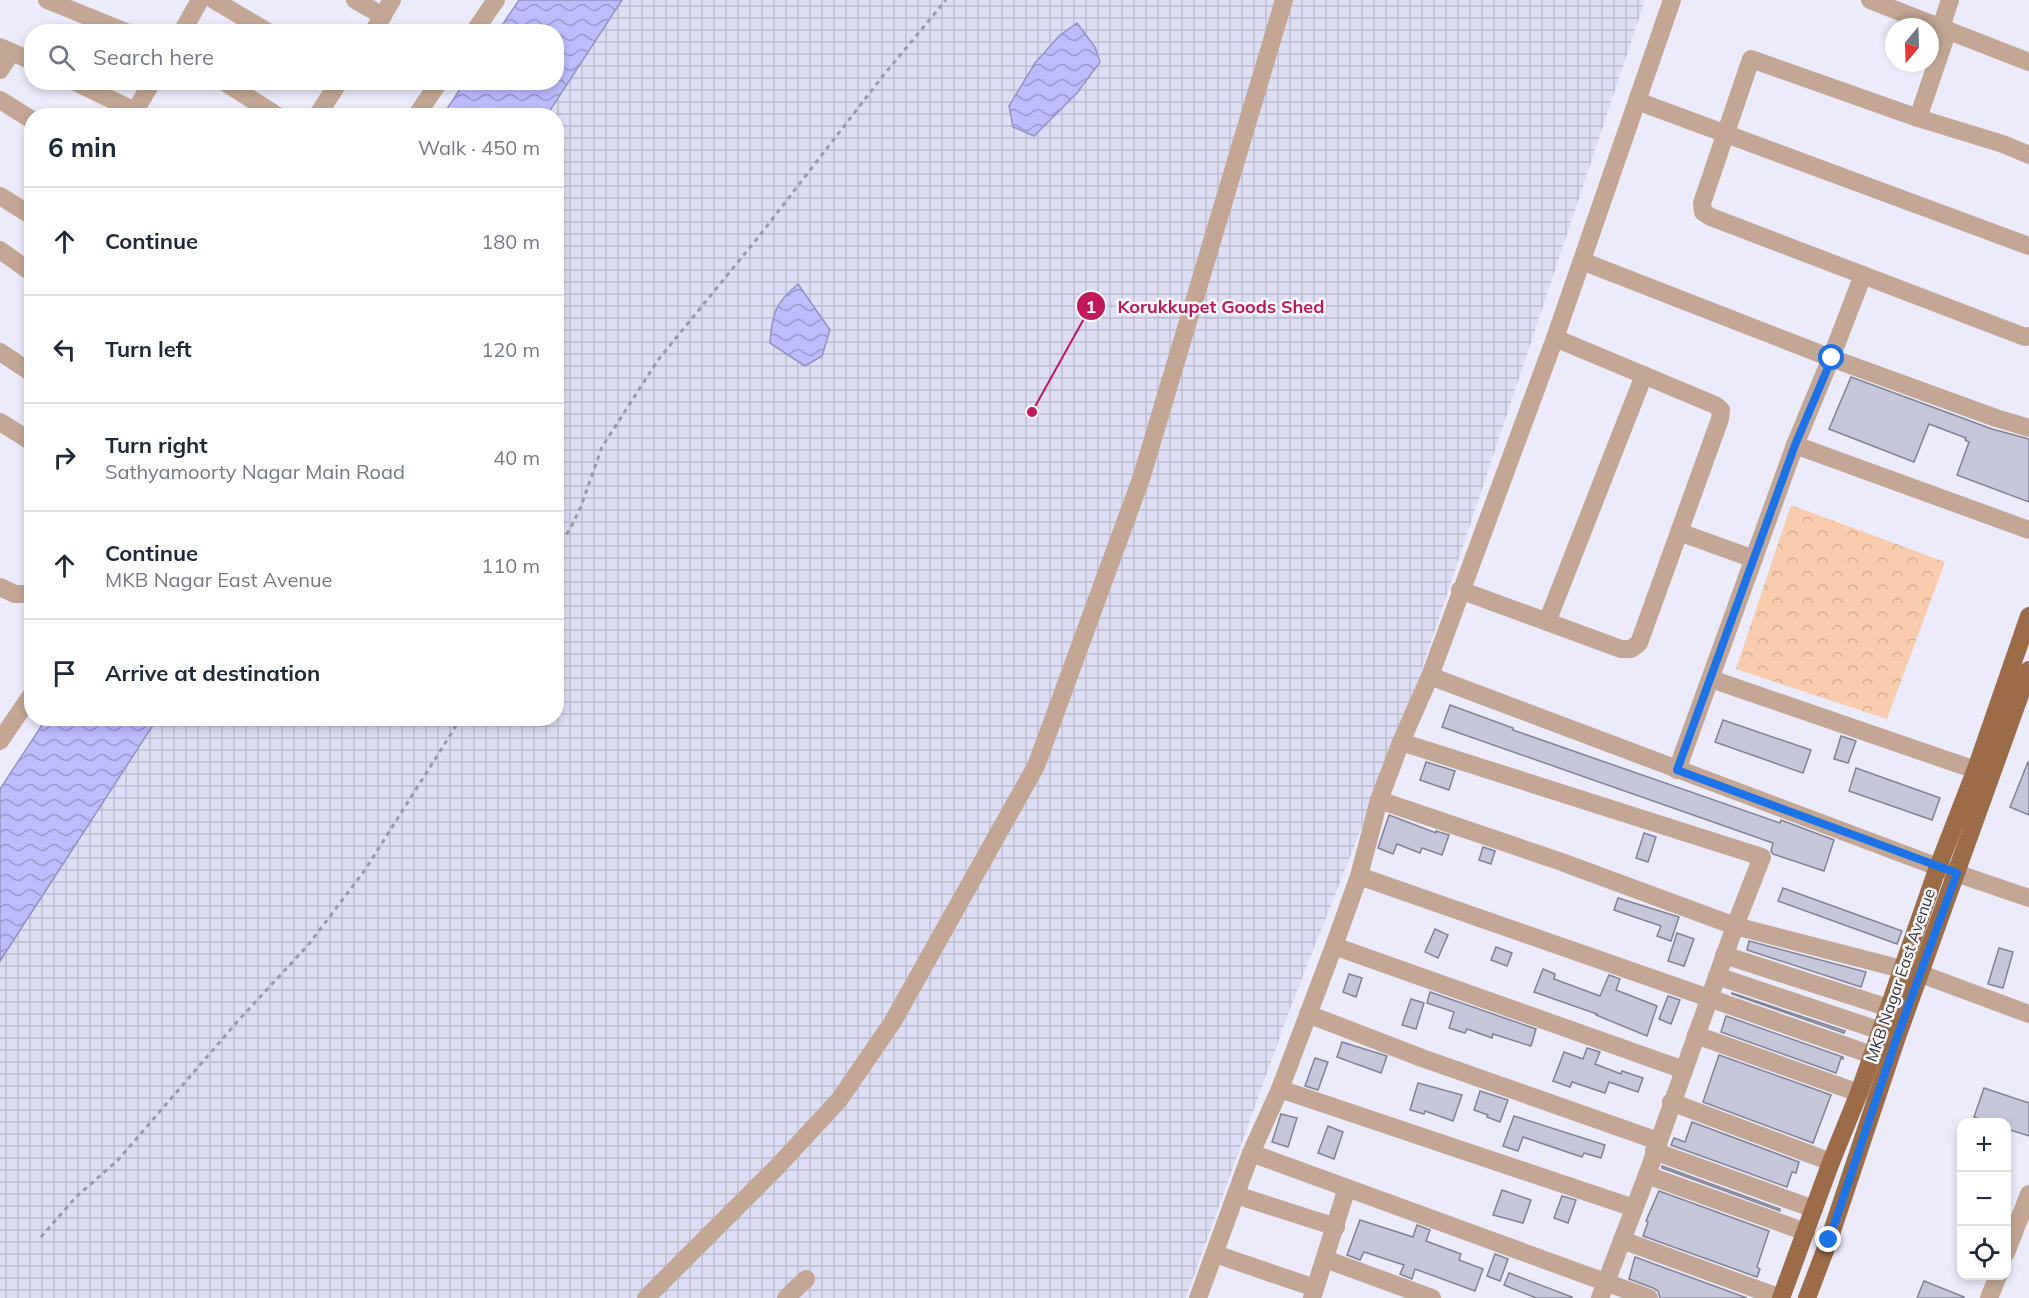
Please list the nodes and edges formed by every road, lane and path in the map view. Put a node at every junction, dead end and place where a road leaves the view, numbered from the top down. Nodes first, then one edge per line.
1 (47, 0) edge
2 (200, 0) edge
3 (214, 0) edge
4 (355, 0) edge
5 (495, 0) edge
6 (946, 0) edge
7 (1284, 0) edge
8 (1672, 0) edge
9 (1870, 0) edge
10 (1950, 0) edge
11 (1896, 5) edge
12 (388, 8) edge
13 (106, 24) edge
14 (186, 24) edge
15 (254, 24) edge
16 (378, 24) edge
17 (479, 24) edge
18 (1945, 29) junction
19 (6, 50) edge
20 (24, 58) edge
21 (2029, 62) edge
22 (0, 70) edge
23 (92, 90) edge
24 (149, 90) edge
25 (237, 90) edge
26 (334, 90) edge
27 (434, 90) edge
28 (0, 100) edge
29 (1637, 101) junction
30 (129, 108) edge
31 (141, 108) edge
32 (265, 108) edge
33 (321, 108) edge
34 (421, 108) edge
35 (24, 115) edge
36 (1918, 118) junction
37 (1724, 132) junction
38 (2029, 155) edge
39 (0, 196) edge
40 (24, 211) edge
41 (2029, 246) edge
42 (0, 250) edge
43 (1582, 261) junction
44 (24, 267) edge
45 (1863, 275) junction
46 (2029, 336) edge
47 (1555, 338) junction
48 (0, 352) edge
49 (1832, 358) junction
50 (24, 368) edge
51 (1644, 375) junction
52 (0, 422) edge
53 (2029, 428) edge
54 (24, 437) edge
55 (1795, 445) junction
56 (2029, 530) edge
57 (1679, 532) junction
58 (564, 538) edge
59 (1754, 559) junction
60 (0, 587) edge
61 (1460, 590) junction
62 (24, 594) edge
63 (2029, 616) edge
64 (1546, 622) junction
65 (1430, 676) junction
66 (1711, 679) junction
67 (2027, 682) edge
68 (24, 706) edge
69 (456, 726) edge
70 (0, 741) edge
71 (1401, 742) junction
72 (1677, 770) junction
73 (1984, 772) junction
74 (1379, 800) junction
75 (1938, 867) junction
76 (1957, 873) junction
77 (1359, 876) junction
78 (2029, 898) edge
79 (1734, 926) junction
80 (1334, 946) junction
81 (1724, 955) junction
82 (1903, 969) junction
83 (1921, 974) junction
84 (1717, 976) junction
85 (1708, 999) junction
86 (1889, 1008) junction
87 (1308, 1014) junction
88 (2029, 1014) edge
89 (1881, 1031) junction
90 (1696, 1035) junction
91 (1872, 1055) junction
92 (1684, 1070) junction
93 (1280, 1089) junction
94 (1859, 1093) junction
95 (1671, 1102) junction
96 (1656, 1146) junction
97 (1251, 1153) junction
98 (1831, 1162) junction
99 (1647, 1175) junction
100 (1347, 1188) junction
101 (2029, 1194) edge
102 (1236, 1195) junction
103 (1634, 1208) junction
104 (1814, 1209) junction
105 (1336, 1227) junction
106 (1806, 1232) junction
107 (41, 1237) dead end
108 (1622, 1240) junction
109 (2011, 1242) edge
110 (1215, 1254) junction
111 (1325, 1259) junction
112 (806, 1279) dead end
113 (1996, 1280) edge
114 (1603, 1290) edge
115 (1314, 1293) edge
116 (646, 1298) edge
117 (786, 1298) edge
118 (1198, 1298) edge
119 (1432, 1298) edge
120 (1649, 1298) edge
121 (1780, 1298) edge
122 (1807, 1298) edge
123 (1989, 1298) edge

1 - 13 street
2 - 14 street
3 - 15 street
4 - 12 street
5 - 17 street
6 - 58 path
7 - 116 street
8 - 29 street
9 - 11 street
10 - 18 street
11 - 18 street
12 - 16 street
18 - 21 street
18 - 36 street
19 - 20 street
19 - 22 street
23 - 30 street
24 - 31 street
25 - 32 street
26 - 33 street
27 - 34 street
28 - 35 street
29 - 37 street
29 - 43 street
36 - 37 street
36 - 38 street
37 - 41 street
37 - 45 street
39 - 40 street
42 - 44 street
43 - 47 street
43 - 49 street
45 - 46 street
45 - 49 street
47 - 51 street
47 - 61 street
48 - 50 street
49 - 53 street
49 - 55 street
51 - 57 street
51 - 64 street
52 - 54 street
55 - 56 street
55 - 59 street
57 - 59 street
57 - 64 street
59 - 66 street
60 - 62 street
61 - 64 street
61 - 65 street
63 - 73 main road, MKB Nagar East Avenue
65 - 71 street
65 - 72 street
66 - 72 street
66 - 73 street
67 - 73 main road
68 - 70 street
69 - 107 path
71 - 74 street
71 - 79 street
72 - 75 street
73 - 75 main road, MKB Nagar East Avenue
73 - 76 main road, MKB Nagar East Avenue
74 - 77 street
74 - 79 street
75 - 76 street
75 - 82 main road, MKB Nagar East Avenue
76 - 78 street
76 - 83 main road, MKB Nagar East Avenue
77 - 80 street
77 - 85 street
79 - 81 street
79 - 82 street
80 - 87 street
80 - 92 street
81 - 84 street
81 - 86 street
82 - 83 street
82 - 86 main road, MKB Nagar East Avenue
83 - 88 street
83 - 122 main road, MKB Nagar East Avenue
84 - 85 street
84 - 89 street
85 - 90 street
85 - 91 street
86 - 89 main road, MKB Nagar East Avenue
87 - 93 street
87 - 96 street
89 - 91 main road, MKB Nagar East Avenue
90 - 92 street
90 - 94 street
91 - 94 main road, MKB Nagar East Avenue
92 - 95 street
93 - 97 street
93 - 103 street
94 - 98 main road, MKB Nagar East Avenue
95 - 96 street
95 - 98 street
96 - 99 street
96 - 104 street
97 - 100 street
97 - 102 street
98 - 104 main road, MKB Nagar East Avenue
99 - 103 street
99 - 106 street
100 - 105 street
100 - 114 street
101 - 109 street
102 - 105 street
102 - 110 street
103 - 108 street
104 - 106 main road, MKB Nagar East Avenue
105 - 111 street
106 - 121 main road, MKB Nagar East Avenue
108 - 114 street
108 - 121 street
110 - 115 street
110 - 118 street
111 - 115 street
111 - 119 street
112 - 117 street
113 - 123 street
114 - 120 street

